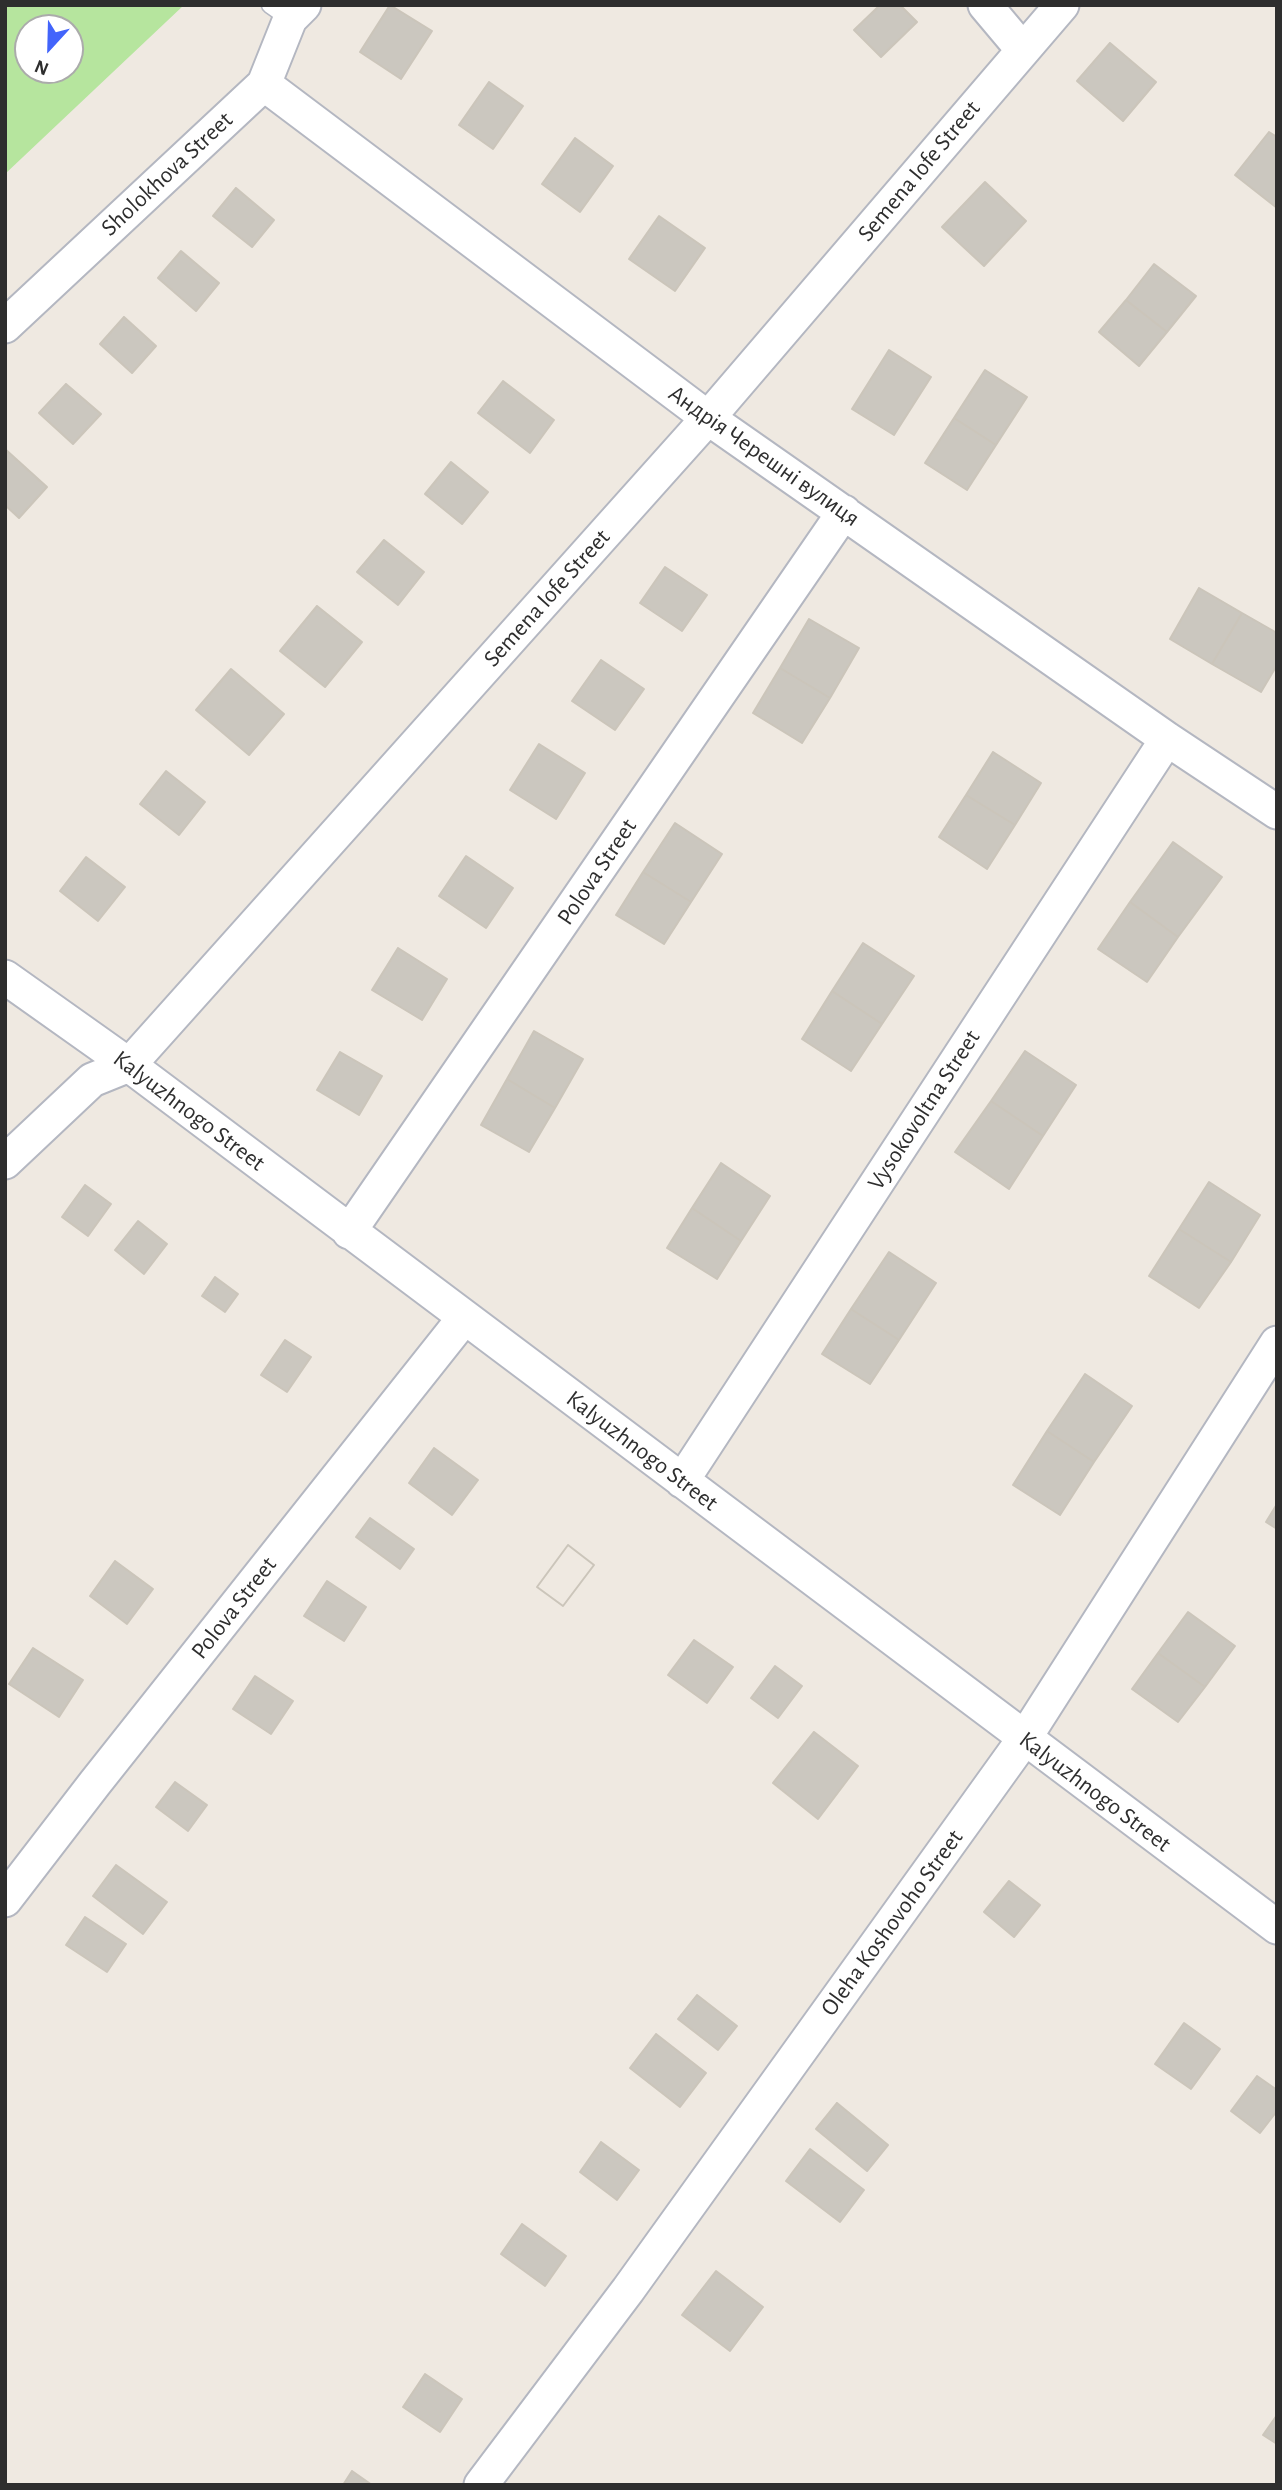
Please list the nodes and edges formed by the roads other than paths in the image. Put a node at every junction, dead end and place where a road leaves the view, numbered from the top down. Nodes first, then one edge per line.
1 (985, 5) edge
2 (1062, 5) edge
3 (288, 10) edge
4 (1023, 49) junction
5 (264, 84) junction
6 (5, 326) edge
7 (708, 418) junction
8 (844, 512) junction
9 (1167, 739) junction
10 (1277, 812) edge
11 (5, 977) edge
12 (129, 1065) junction
13 (5, 1162) edge
14 (349, 1233) junction
15 (464, 1318) junction
16 (1277, 1343) edge
17 (682, 1481) junction
18 (1024, 1739) junction
19 (5, 1900) edge
20 (1277, 1927) edge
21 (481, 2485) edge

1 - 4 street
2 - 4 street, Semena Iofe Street
3 - 5 street, Sholokhova Street
4 - 7 street, Semena Iofe Street
5 - 6 street, Sholokhova Street
5 - 7 street, Андрія Черешні вулиця
7 - 8 street, Андрія Черешні вулиця
7 - 12 street, Semena Iofe Street
8 - 9 street, Андрія Черешні вулиця
8 - 14 street, Polova Street
9 - 10 street, Андрія Черешні вулиця
9 - 17 street, Vysokovoltna Street
11 - 12 street, Kalyuzhnogo Street
12 - 13 street, Semena Iofe Street
12 - 14 street, Kalyuzhnogo Street
14 - 15 street, Kalyuzhnogo Street
15 - 17 street, Kalyuzhnogo Street
15 - 19 street, Polova Street
16 - 18 street, Oleha Koshovoho Street
17 - 18 street, Kalyuzhnogo Street
18 - 20 street, Kalyuzhnogo Street
18 - 21 street, Oleha Koshovoho Street

